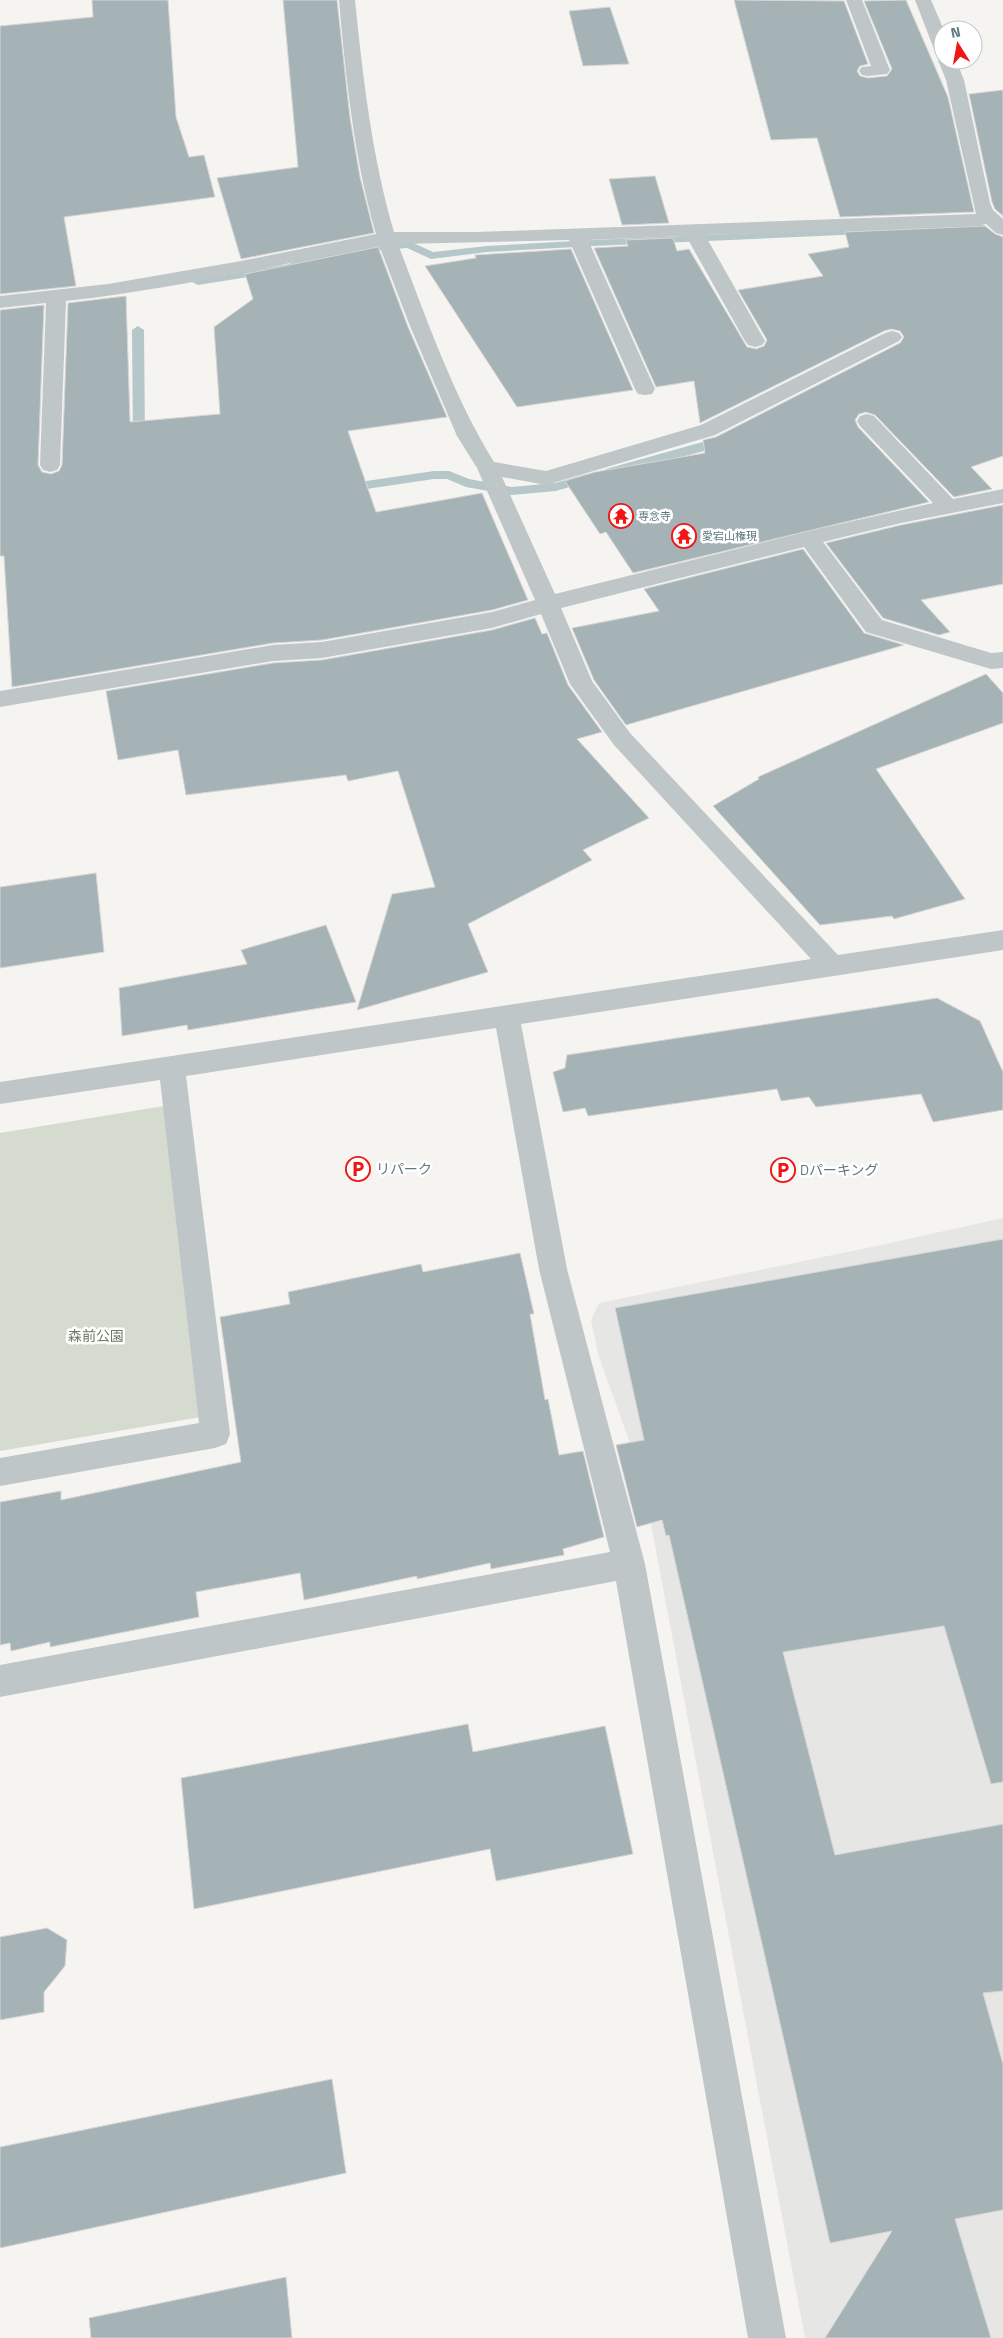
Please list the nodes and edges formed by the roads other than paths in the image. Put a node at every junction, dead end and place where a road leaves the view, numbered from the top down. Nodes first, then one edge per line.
1 (347, 0) edge
2 (854, 0) edge
3 (923, 0) edge
4 (933, 24) edge
5 (952, 70) edge
6 (868, 71) dead end
7 (988, 216) junction
8 (1003, 230) edge
9 (695, 236) junction
10 (386, 238) junction
11 (579, 241) junction
12 (56, 296) junction
13 (0, 302) edge
14 (892, 338) dead end
15 (755, 341) dead end
16 (645, 389) dead end
17 (867, 421) dead end
18 (50, 465) dead end
19 (487, 468) junction
20 (1003, 496) edge
21 (949, 507) junction
22 (809, 538) junction
23 (548, 605) junction
24 (1003, 660) edge
25 (0, 699) edge
26 (1003, 940) edge
27 (833, 966) junction
28 (506, 1016) junction
29 (171, 1067) junction
30 (0, 1093) edge
31 (0, 1472) edge
32 (629, 1564) junction
33 (0, 1681) edge
34 (767, 2338) edge

1 - 10 street
2 - 6 street
3 - 4 street
5 - 7 street
7 - 8 street
7 - 9 street
9 - 11 street
9 - 15 street
10 - 11 street
10 - 12 street
10 - 19 street
11 - 16 street
12 - 13 street
12 - 18 street
14 - 19 street
17 - 21 street
19 - 23 street
20 - 21 street
21 - 22 street
22 - 23 street
22 - 24 street
23 - 25 street
23 - 27 street
26 - 27 street
27 - 28 street
28 - 29 street
28 - 32 street
29 - 30 street
29 - 31 street
32 - 33 street
32 - 34 street

